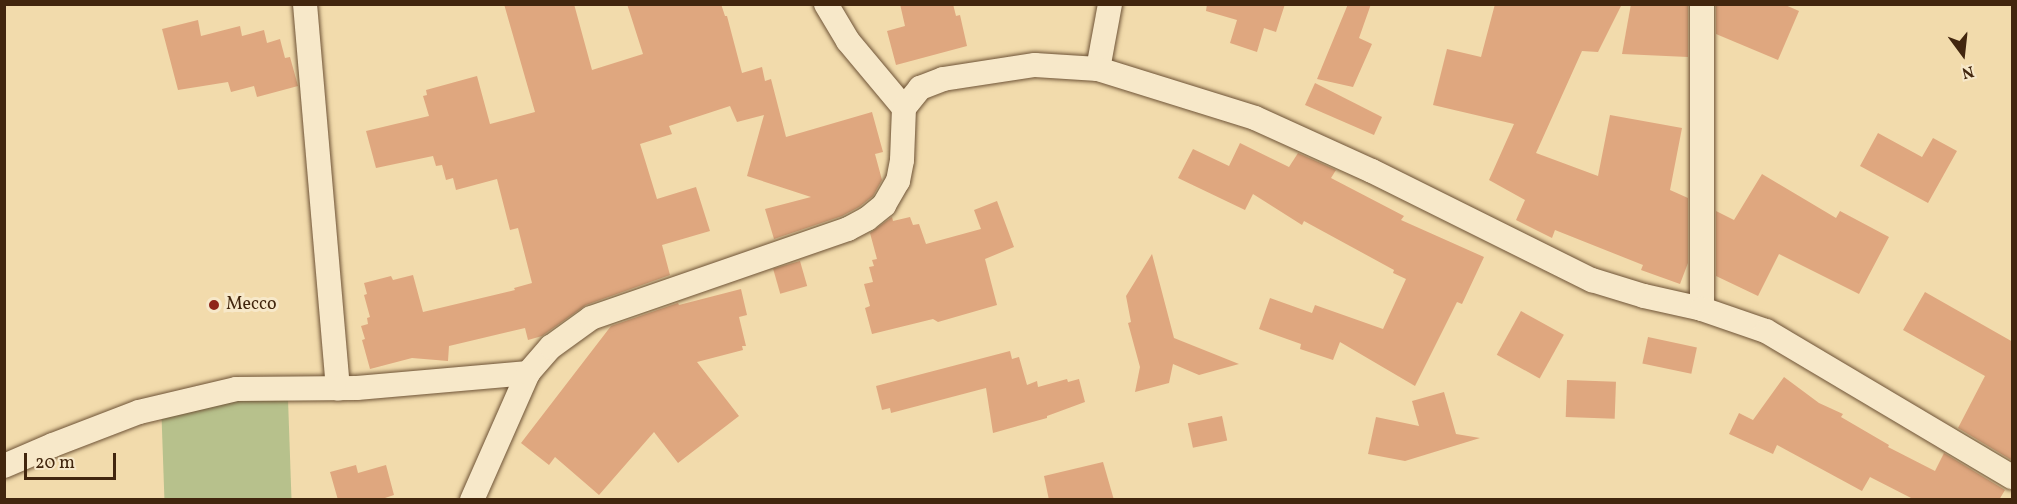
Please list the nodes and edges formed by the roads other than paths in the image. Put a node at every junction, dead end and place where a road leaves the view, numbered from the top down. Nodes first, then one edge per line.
1 (305, 4) edge
2 (826, 4) edge
3 (1110, 4) edge
4 (1702, 4) edge
5 (1098, 69) junction
6 (904, 108) junction
7 (1702, 309) junction
8 (528, 373) junction
9 (338, 389) junction
10 (4, 466) edge
11 (2013, 477) edge
12 (472, 500) edge

1 - 9 street
2 - 6 street
3 - 5 street
4 - 7 street
5 - 6 street
5 - 7 street
6 - 8 street
7 - 11 street
8 - 9 street
8 - 12 street
9 - 10 street

